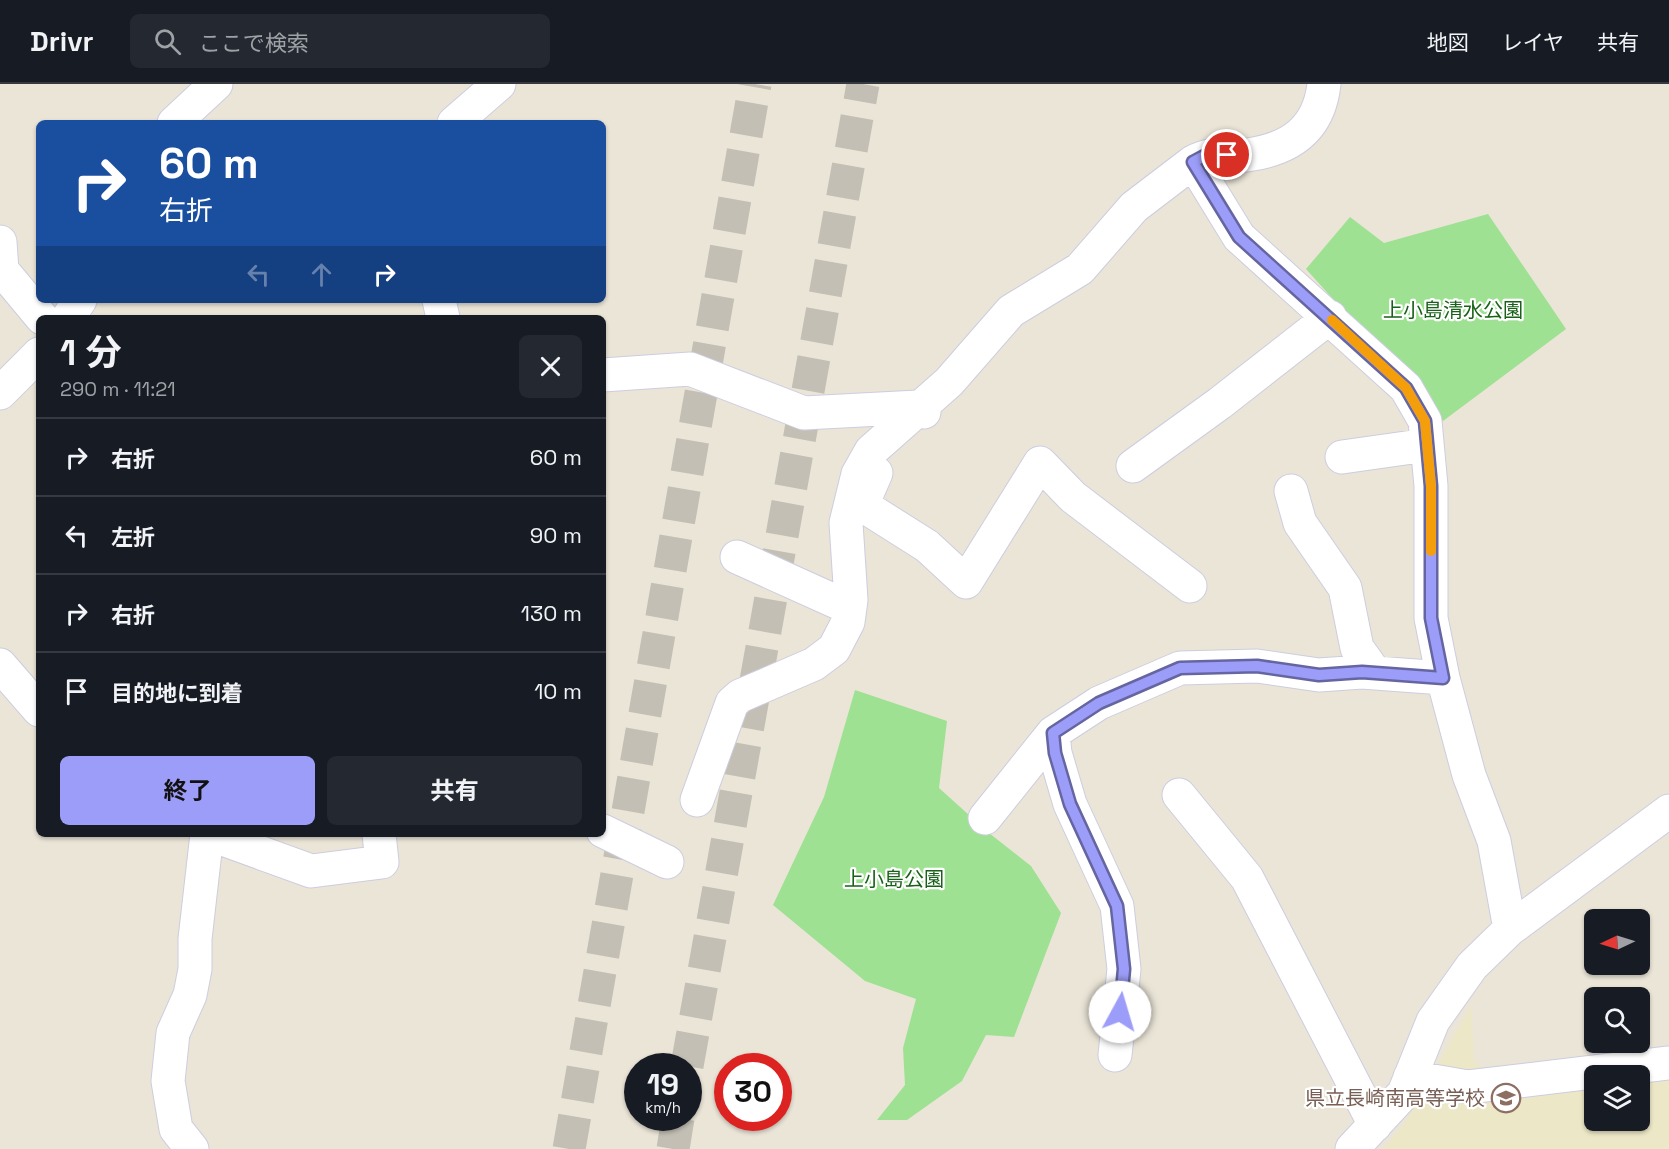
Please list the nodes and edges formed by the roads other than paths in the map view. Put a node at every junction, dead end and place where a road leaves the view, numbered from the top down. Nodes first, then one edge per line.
1 (216, 84) edge
2 (499, 84) edge
3 (1324, 84) edge
4 (177, 120) edge
5 (457, 120) edge
6 (1193, 162) junction
7 (0, 242) edge
8 (40, 315) edge
9 (1330, 317) junction
10 (36, 357) edge
11 (606, 375) edge
12 (0, 393) edge
13 (918, 407) junction
14 (1427, 445) junction
15 (1342, 457) dead end
16 (1132, 466) dead end
17 (1291, 491) dead end
18 (736, 557) dead end
19 (1190, 586) dead end
20 (850, 608) junction
21 (0, 665) edge
22 (1375, 673) junction
23 (1443, 678) junction
24 (36, 707) edge
25 (1053, 733) junction
26 (1179, 795) dead end
27 (697, 800) dead end
28 (1669, 811) edge
29 (985, 818) dead end
30 (606, 832) edge
31 (208, 837) edge
32 (216, 837) edge
33 (379, 837) edge
34 (667, 862) dead end
35 (1510, 929) junction
36 (1115, 1055) dead end
37 (1669, 1063) edge
38 (1410, 1077) junction
39 (1374, 1125) junction
40 (192, 1149) edge
41 (1352, 1149) edge

1 - 4 street
2 - 5 street
3 - 6 street
6 - 9 street
6 - 13 street
7 - 8 street
9 - 14 street
9 - 16 street
10 - 12 street
11 - 13 street
13 - 19 street
13 - 20 street
14 - 15 street
14 - 23 street
17 - 22 street
18 - 20 street
20 - 27 street
21 - 24 street
22 - 23 street
22 - 25 street
23 - 35 street
25 - 29 street
25 - 36 street
26 - 39 street
28 - 35 street
30 - 34 street
31 - 40 street
32 - 33 street
35 - 38 street
37 - 38 street
38 - 39 street
39 - 41 street

